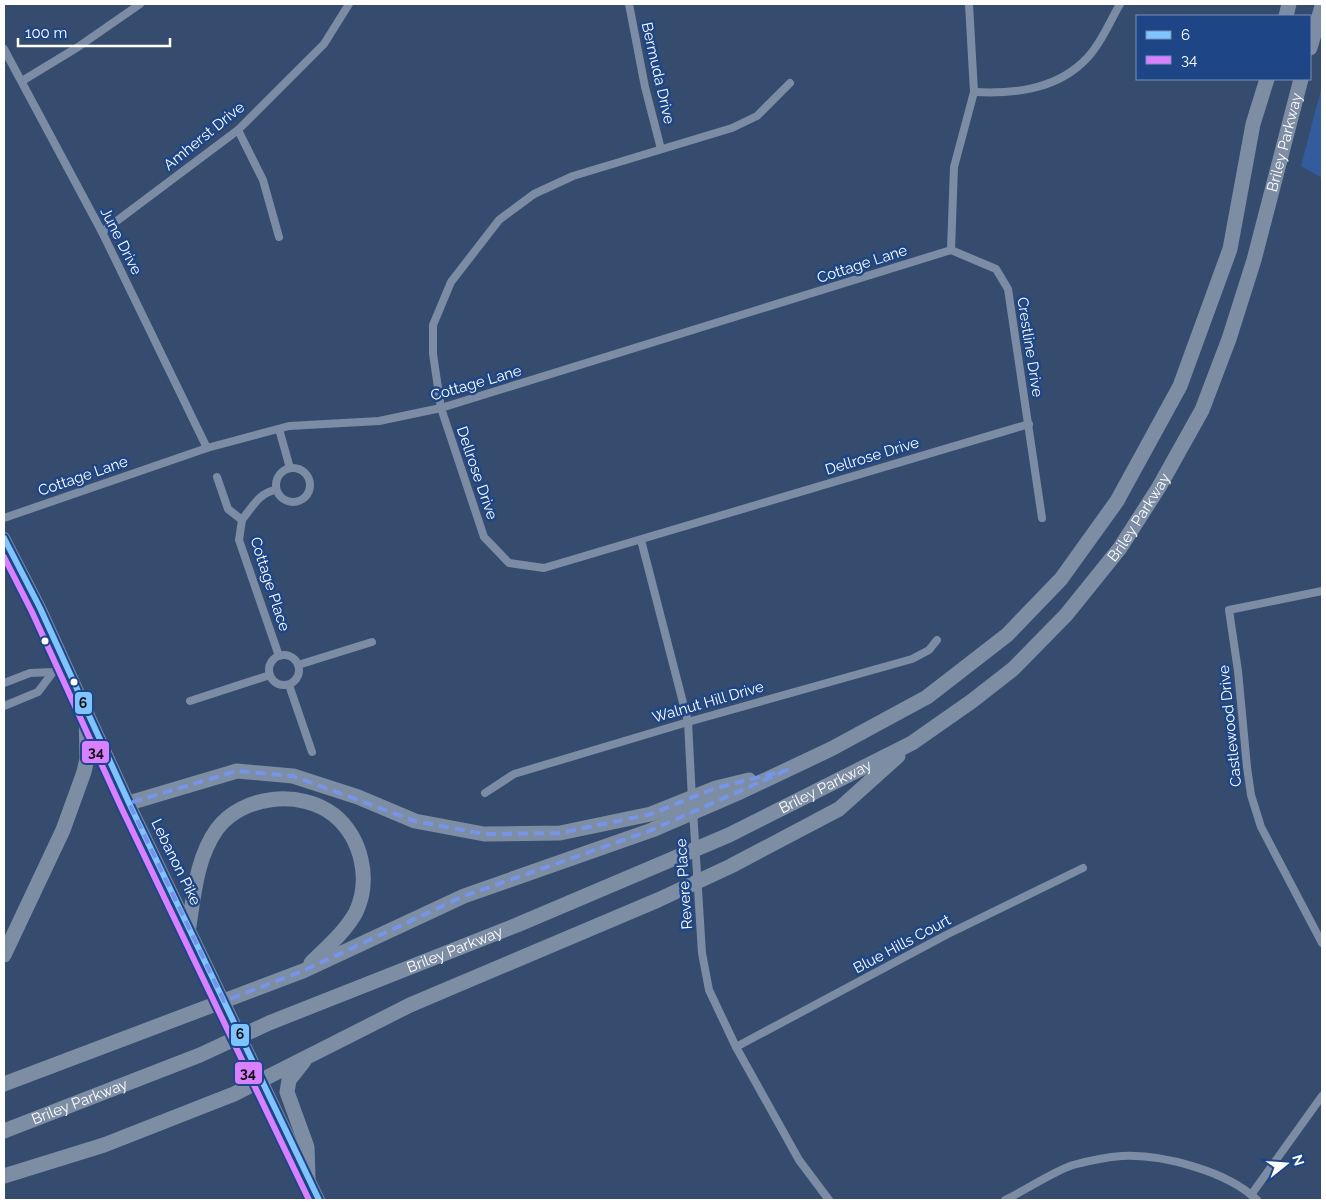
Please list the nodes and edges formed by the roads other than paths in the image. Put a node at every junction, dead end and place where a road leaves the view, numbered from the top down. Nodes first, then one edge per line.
1 (140, 4) edge
2 (349, 4) edge
3 (629, 4) edge
4 (969, 4) edge
5 (1120, 4) edge
6 (1322, 6) edge
7 (1311, 44) edge
8 (4, 49) edge
9 (1266, 80) edge
10 (1301, 80) edge
11 (22, 81) junction
12 (790, 83) dead end
13 (974, 92) junction
14 (238, 130) junction
15 (662, 149) junction
16 (102, 232) junction
17 (279, 237) dead end
18 (951, 250) junction
19 (441, 408) junction
20 (1029, 424) junction
21 (279, 429) junction
22 (207, 448) junction
23 (290, 468) junction
24 (217, 477) dead end
25 (276, 490) junction
26 (4, 518) edge
27 (1042, 518) dead end
28 (242, 520) junction
29 (4, 538) edge
30 (641, 540) junction
31 (1322, 591) edge
32 (937, 640) dead end
33 (372, 642) dead end
34 (279, 656) junction
35 (66, 665) junction
36 (298, 665) junction
37 (53, 672) junction
38 (270, 675) junction
39 (4, 683) edge
40 (289, 685) junction
41 (190, 701) dead end
42 (4, 706) edge
43 (86, 709) junction
44 (688, 722) junction
45 (912, 743) junction
46 (312, 752) dead end
47 (787, 770) junction
48 (485, 793) dead end
49 (129, 804) junction
50 (1083, 868) dead end
51 (189, 926) junction
52 (1322, 943) edge
53 (4, 955) edge
54 (302, 971) junction
55 (736, 1048) junction
56 (307, 1057) junction
57 (260, 1081) junction
58 (4, 1084) edge
59 (1322, 1096) edge
60 (4, 1131) edge
61 (4, 1176) edge
62 (308, 1178) junction
63 (1254, 1198) edge
64 (319, 1200) edge
65 (829, 1200) edge
66 (1006, 1200) edge

1 - 11 street
2 - 14 street, Amherst Drive
3 - 15 street, Bermuda Drive
4 - 13 street
5 - 13 street
6 - 7 highway
8 - 11 street, June Drive
9 - 47 highway, Briley Parkway
10 - 45 highway, Briley Parkway
11 - 16 street, June Drive
12 - 15 street, Dellrose Drive
13 - 18 street
14 - 16 street, Amherst Drive
14 - 17 street
15 - 19 street, Dellrose Drive
16 - 22 street, June Drive
18 - 19 street, Cottage Lane
18 - 20 street, Crestline Drive
19 - 21 street, Cottage Lane
19 - 30 street, Dellrose Drive
20 - 27 street, Crestline Drive
20 - 30 street, Dellrose Drive
21 - 22 street, Cottage Lane
21 - 23 street
22 - 26 street, Cottage Lane
23 - 25 street
23 - 25 street
24 - 28 street, Cottage Place
25 - 28 street, Cottage Place
28 - 34 street, Cottage Place
29 - 35 main road, Lebanon Pike
30 - 44 street, Revere Place
31 - 52 street, Castlewood Drive
32 - 44 street, Walnut Hill Drive
33 - 36 street
34 - 36 street
34 - 38 street
35 - 37 street
35 - 43 main road, Lebanon Pike
36 - 40 street
37 - 39 street
37 - 42 street
38 - 40 street
38 - 41 street
40 - 46 street
43 - 49 main road, Lebanon Pike
43 - 53 highway
44 - 48 street, Walnut Hill Drive
44 - 55 street, Revere Place
45 - 56 highway
45 - 60 highway, Briley Parkway
47 - 49 highway
47 - 54 highway, Briley Parkway
49 - 51 main road, Lebanon Pike
50 - 55 street, Blue Hills Court
51 - 54 highway
51 - 57 main road, Lebanon Pike
54 - 58 highway, Briley Parkway
55 - 65 street, Revere Place
56 - 57 highway
56 - 62 highway
57 - 61 highway
57 - 62 main road, Lebanon Pike
59 - 63 street
62 - 64 main road, Lebanon Pike
63 - 66 street

